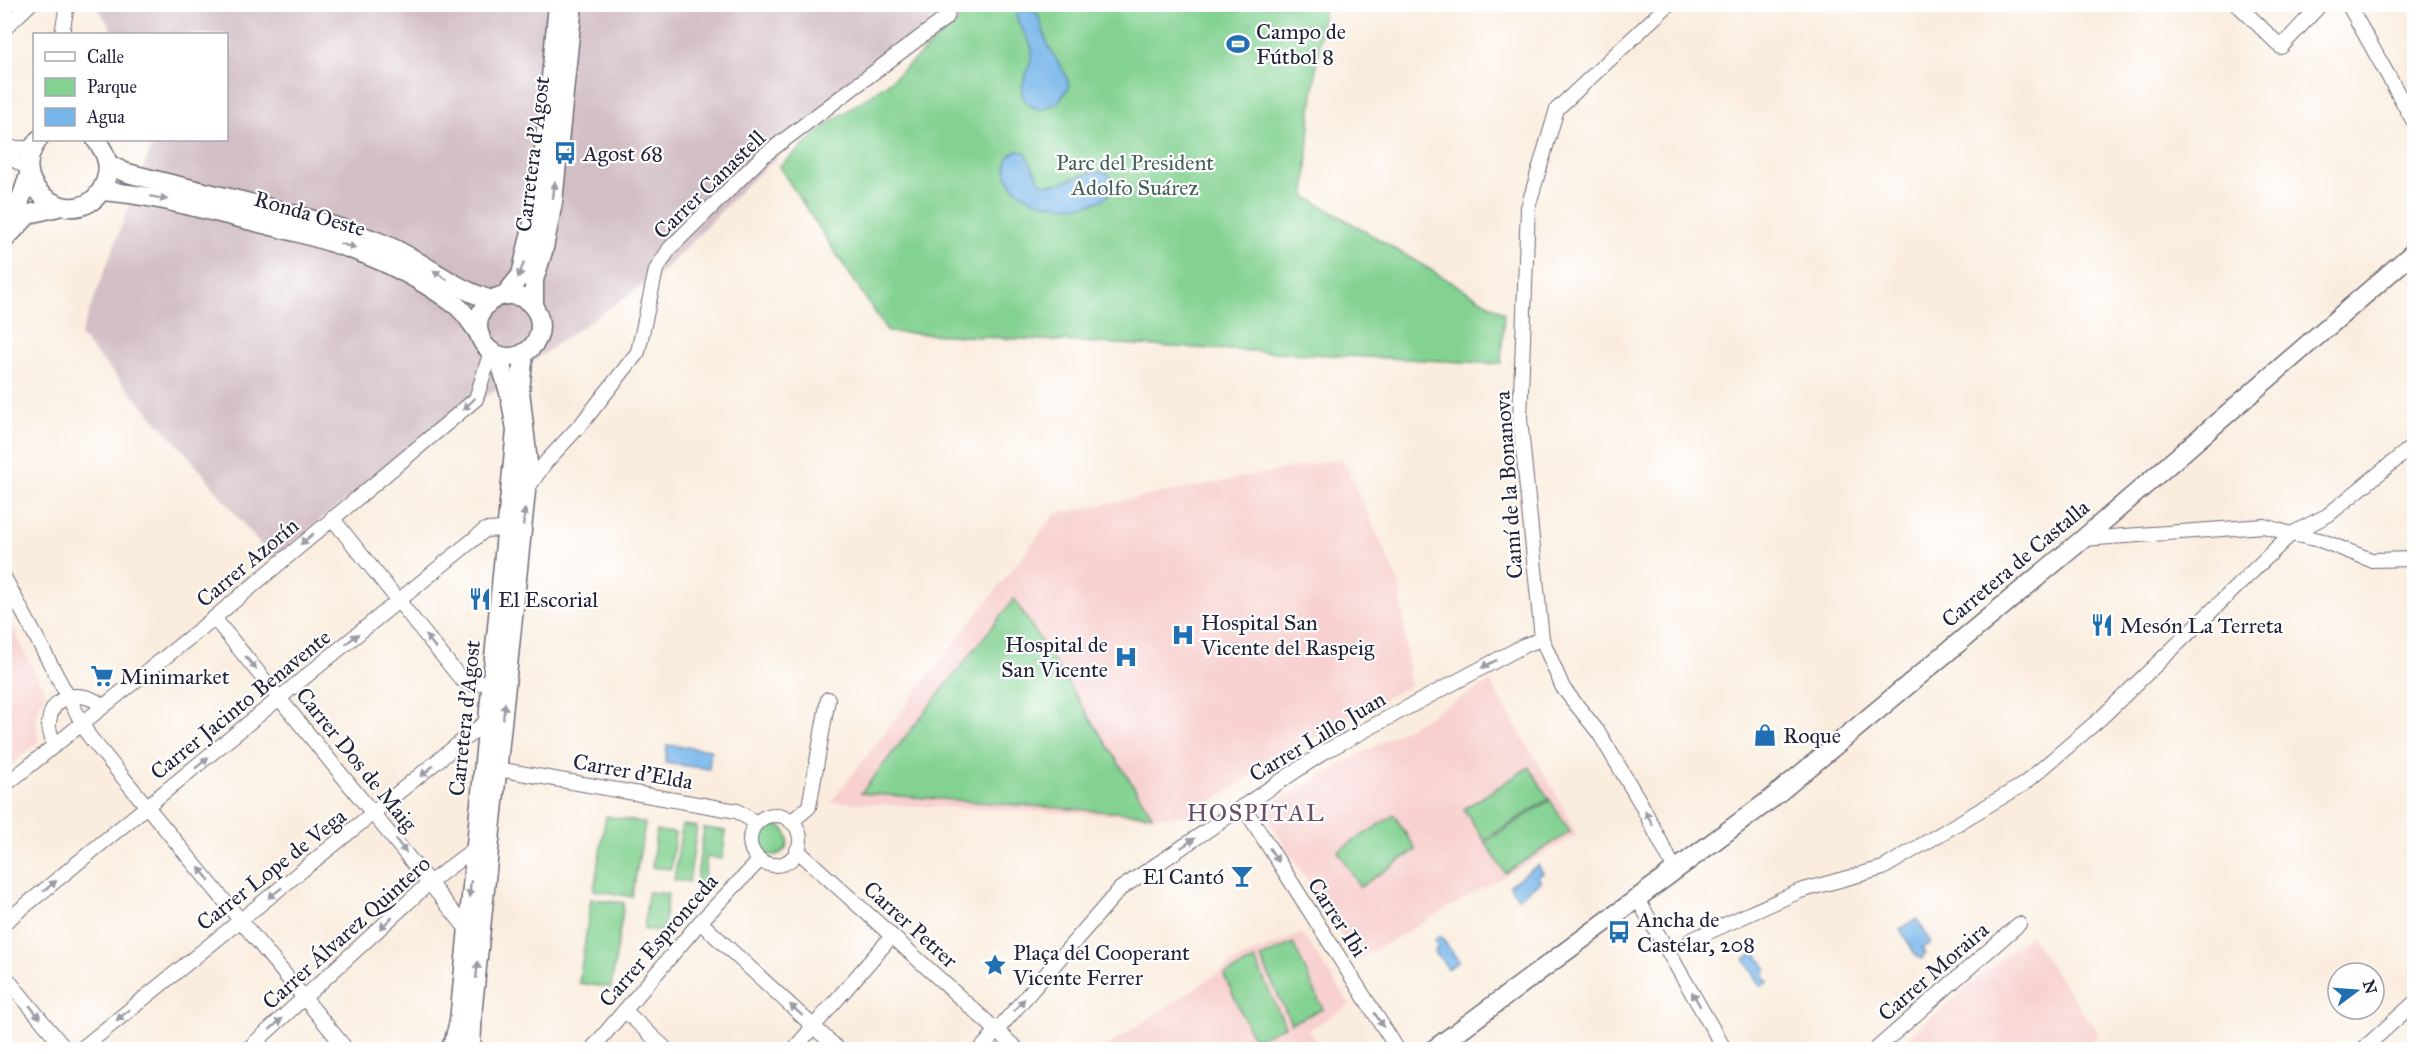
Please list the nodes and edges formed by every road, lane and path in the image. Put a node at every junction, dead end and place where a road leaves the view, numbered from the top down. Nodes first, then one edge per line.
1 (30, 4) edge
2 (67, 4) edge
3 (558, 4) edge
4 (573, 4) edge
5 (1669, 4) edge
6 (2237, 4) edge
7 (2321, 4) edge
8 (2348, 4) edge
9 (948, 11) edge
10 (4, 28) edge
11 (62, 33) edge
12 (2415, 122) edge
13 (97, 141) edge
14 (35, 144) edge
15 (4, 148) edge
16 (4, 154) edge
17 (108, 164) junction
18 (27, 172) junction
19 (101, 191) junction
20 (58, 207) junction
21 (4, 219) edge
22 (4, 240) edge
23 (2415, 252) edge
24 (498, 298) junction
25 (534, 307) junction
26 (480, 335) junction
27 (495, 353) junction
28 (524, 354) junction
29 (2415, 445) edge
30 (526, 491) junction
31 (332, 518) junction
32 (506, 529) junction
33 (2291, 534) junction
34 (2083, 539) junction
35 (2415, 559) edge
36 (4, 577) edge
37 (399, 601) junction
38 (214, 618) junction
39 (1542, 639) junction
40 (492, 681) junction
41 (67, 697) junction
42 (280, 699) junction
43 (828, 699) dead end
44 (102, 706) junction
45 (488, 720) junction
46 (82, 723) junction
47 (54, 746) junction
48 (491, 769) junction
49 (4, 786) edge
50 (1243, 806) junction
51 (148, 808) junction
52 (375, 814) junction
53 (791, 822) junction
54 (756, 824) junction
55 (475, 848) junction
56 (797, 850) junction
57 (760, 860) junction
58 (1675, 870) junction
59 (429, 883) junction
60 (1637, 898) junction
61 (242, 920) junction
62 (4, 922) edge
63 (700, 922) junction
64 (2019, 924) dead end
65 (466, 928) junction
66 (892, 936) junction
67 (1691, 940) dead end
68 (4, 975) edge
69 (305, 998) junction
70 (2415, 1003) edge
71 (625, 1011) junction
72 (813, 1026) junction
73 (997, 1030) junction
74 (66, 1050) edge
75 (80, 1050) edge
76 (247, 1050) edge
77 (347, 1050) edge
78 (449, 1050) edge
79 (471, 1050) edge
80 (591, 1050) edge
81 (667, 1050) edge
82 (793, 1050) edge
83 (839, 1050) edge
84 (980, 1050) edge
85 (1018, 1050) edge
86 (1398, 1050) edge
87 (1433, 1050) edge
88 (1725, 1050) edge
89 (1875, 1050) edge
90 (2362, 1050) edge

1 - 10 street
2 - 11 street
3 -> 24 main road, Carretera d'Agost
25 -> 4 main road, Carretera d'Agost
5 - 39 street, Camí de la Bonanova
6 - 7 street
8 - 12 street
9 - 30 street, Carrer Canastell
13 - 17 main road
14 - 15 street
14 - 18 main road
16 - 18 street
17 - 19 main road
24 -> 17 main road, Ronda Oeste
18 - 20 main road
18 - 21 main road
19 - 20 main road
19 -> 26 main road, Ronda Oeste
20 - 22 main road
23 - 34 main road, Carretera de Castalla
24 - 25 main road
24 - 26 main road
25 - 28 main road
26 - 27 main road
27 - 28 main road
27 -> 31 street, Carrer Azorín
27 - 32 main road, Carretera d'Agost
28 - 30 main road, Carretera d'Agost
29 - 33 street
48 -> 30 main road, Carretera d'Agost
31 - 37 street
31 -> 38 street, Carrer Azorín
32 - 37 street, Carrer Jacinto Benavente
32 - 40 main road, Carretera d'Agost
33 - 34 street
33 - 35 street
33 - 67 street
34 - 58 main road, Carretera de Castalla
36 - 41 street
40 -> 37 street
42 -> 37 street, Carrer Jacinto Benavente
38 -> 42 street, Carrer Dos de Maig
38 - 44 street, Carrer Azorín
39 -> 50 street, Carrer Lillo Juan
58 -> 39 street, Camí de la Bonanova
40 - 45 main road, Carretera d'Agost
41 - 44 street
41 - 46 street
41 - 47 street
51 -> 42 street, Carrer Jacinto Benavente
42 - 52 street, Carrer Dos de Maig
43 - 53 street
44 - 46 street, Carrer Azorín
45 - 48 main road, Carretera d'Agost
45 -> 52 street, Carrer Lope de Vega
46 - 47 street, Carrer Azorín
46 - 51 street
47 - 49 street, Carrer Azorín
48 - 54 street, Carrer d’Elda
48 - 55 main road, Carretera d'Agost
79 -> 48 main road, Carretera d'Agost
73 -> 50 street, Carrer Lillo Juan
50 -> 86 street, Carrer Ibi
61 -> 51 street
62 -> 51 street, Carrer Jacinto Benavente
52 -> 59 street, Carrer Dos de Maig
52 -> 61 street, Carrer Lope de Vega
53 - 54 street
53 - 56 street
54 - 57 street
55 - 59 street, Carrer Álvarez Quintero
55 -> 65 main road, Carretera d'Agost
56 - 57 street
56 - 66 street, Carrer Petrer
57 - 63 street, Carrer Espronceda
58 - 60 main road, Carretera de Castalla
59 - 65 street, Carrer Dos de Maig
59 -> 69 street, Carrer Álvarez Quintero
60 - 87 main road, Carretera de Castalla
88 -> 60 street
61 - 69 street
61 -> 75 street, Carrer Lope de Vega
63 - 71 street, Carrer Espronceda
72 -> 63 street
64 - 89 street, Carrer Moraira
65 - 78 main road, Carretera d'Agost
66 - 72 street
66 - 73 street, Carrer Petrer
68 -> 74 street
76 -> 69 street, Carrer Álvarez Quintero
69 - 77 street
70 - 90 street
71 - 80 street, Carrer Espronceda
71 - 81 street
72 - 82 street
72 - 83 street
73 - 84 street, Carrer Lillo Juan
73 - 85 street, Carrer Petrer

